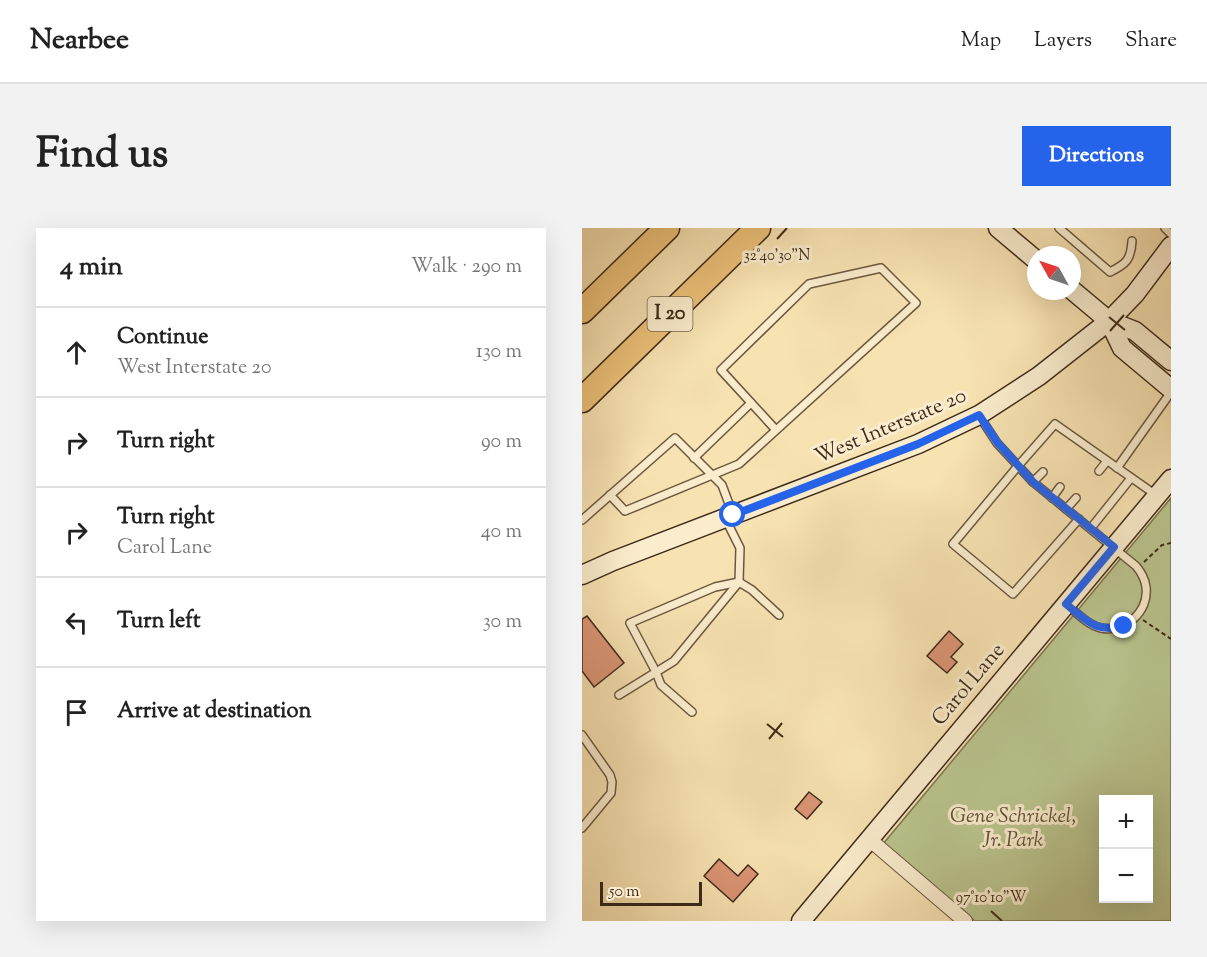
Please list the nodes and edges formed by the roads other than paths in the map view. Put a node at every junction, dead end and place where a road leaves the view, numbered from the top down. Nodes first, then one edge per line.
1 (667, 228) edge
2 (758, 228) edge
3 (998, 228) edge
4 (1059, 228) edge
5 (1166, 228) edge
6 (1171, 234) edge
7 (1132, 241) dead end
8 (1171, 246) edge
9 (1027, 252) edge
10 (1081, 298) edge
11 (582, 311) edge
12 (1109, 321) junction
13 (1171, 361) edge
14 (1171, 391) edge
15 (582, 400) edge
16 (751, 403) junction
17 (979, 415) junction
18 (776, 430) junction
19 (1075, 438) junction
20 (1068, 445) dead end
21 (1092, 451) junction
22 (694, 458) junction
23 (1085, 458) dead end
24 (1107, 461) junction
25 (1018, 466) junction
26 (1116, 468) junction
27 (1099, 471) dead end
28 (1043, 472) dead end
29 (712, 475) junction
30 (1131, 477) junction
31 (1171, 479) edge
32 (1033, 482) junction
33 (1060, 487) dead end
34 (610, 495) junction
35 (1158, 496) junction
36 (1052, 498) junction
37 (1076, 498) dead end
38 (1066, 509) junction
39 (729, 516) junction
40 (1079, 519) junction
41 (582, 520) edge
42 (1091, 528) junction
43 (1114, 547) junction
44 (582, 575) edge
45 (740, 582) junction
46 (1066, 604) junction
47 (779, 615) dead end
48 (656, 672) junction
49 (619, 695) dead end
50 (692, 712) dead end
51 (582, 735) edge
52 (582, 828) edge
53 (868, 839) junction
54 (801, 921) edge
55 (965, 921) edge

1 - 11 highway
2 - 15 highway, I 20
3 - 9 main road
4 - 7 lane
5 - 6 lane
8 - 12 main road, West Interstate 20
10 - 12 main road
12 - 13 main road
12 - 14 main road
12 - 17 main road, West Interstate 20
14 - 26 lane
16 - 18 lane
16 - 18 lane
16 - 22 lane
17 - 25 lane
17 - 39 main road, West Interstate 20
18 - 29 lane
19 - 20 lane
19 - 21 lane
19 - 25 lane
21 - 23 lane
21 - 24 lane
22 - 29 lane
22 - 34 lane
24 - 26 lane
24 - 27 lane
25 - 32 lane
25 - 40 lane
26 - 30 lane
28 - 32 lane
29 - 34 lane
29 - 39 lane
30 - 35 lane
30 - 42 lane
31 - 35 main road, Carol Lane
32 - 36 lane
33 - 36 lane
34 - 41 lane
35 - 43 main road, Carol Lane
36 - 38 lane
37 - 38 lane
38 - 40 lane
39 - 44 main road, West Interstate 20
39 - 45 lane
40 - 42 lane
42 - 43 lane
43 - 46 main road, Carol Lane
43 - 46 lane
45 - 47 lane
45 - 48 lane
45 - 48 lane
46 - 53 main road, Carol Lane
48 - 49 lane
48 - 50 lane
51 - 52 lane
53 - 54 main road, Carol Lane
53 - 55 street

